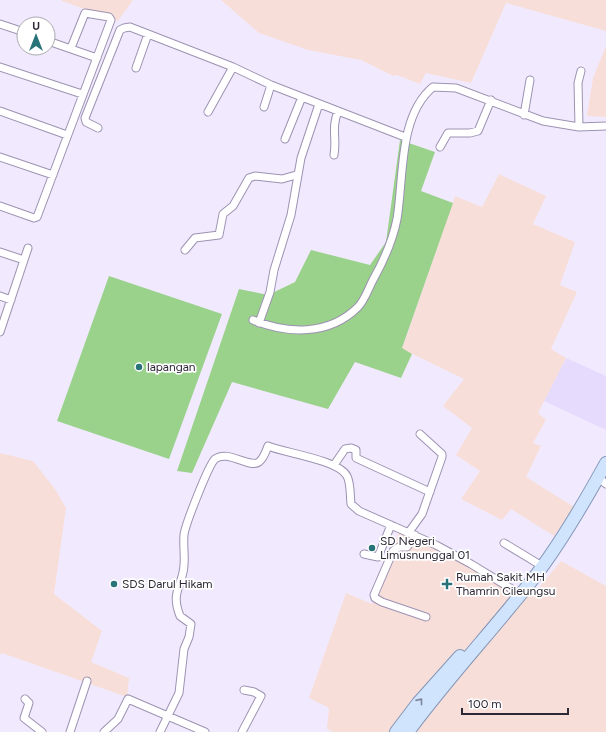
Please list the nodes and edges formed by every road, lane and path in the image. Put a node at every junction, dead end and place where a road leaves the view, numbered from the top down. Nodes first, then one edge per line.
1 (0, 24) edge
2 (16, 29) edge
3 (148, 34) junction
4 (56, 43) edge
5 (71, 48) junction
6 (97, 58) junction
7 (0, 67) edge
8 (233, 67) junction
9 (136, 68) dead end
10 (581, 71) dead end
11 (530, 80) dead end
12 (271, 85) junction
13 (82, 94) junction
14 (302, 97) junction
15 (491, 100) junction
16 (319, 104) junction
17 (264, 107) dead end
18 (0, 111) edge
19 (338, 111) junction
20 (208, 112) dead end
21 (524, 115) junction
22 (606, 126) edge
23 (579, 127) junction
24 (98, 128) dead end
25 (67, 135) junction
26 (405, 137) junction
27 (285, 139) dead end
28 (440, 147) dead end
29 (334, 155) dead end
30 (0, 156) edge
31 (53, 175) junction
32 (296, 175) junction
33 (0, 206) edge
34 (28, 248) dead end
35 (185, 250) dead end
36 (0, 252) edge
37 (24, 260) junction
38 (0, 296) edge
39 (11, 300) junction
40 (0, 332) edge
41 (420, 434) dead end
42 (606, 463) edge
43 (334, 465) junction
44 (602, 481) edge
45 (430, 492) junction
46 (391, 525) junction
47 (412, 533) junction
48 (504, 543) dead end
49 (364, 554) dead end
50 (542, 566) junction
51 (520, 594) junction
52 (504, 612) junction
53 (426, 618) dead end
54 (87, 682) dead end
55 (244, 690) dead end
56 (25, 699) dead end
57 (167, 715) junction
58 (42, 732) edge
59 (70, 732) edge
60 (104, 732) edge
61 (160, 732) edge
62 (205, 732) edge
63 (242, 732) edge
64 (396, 732) edge
65 (408, 732) edge

1 - 2 street
3 - 8 street
3 - 9 street
3 - 24 street
4 - 5 street
5 - 6 street
5 - 6 street
6 - 13 street
7 - 13 street
8 - 12 street
8 - 20 street
10 - 23 street
11 - 21 street
12 - 14 street
12 - 17 street
13 - 25 street
14 - 16 street
14 - 27 street
15 - 21 street
15 - 26 street
15 - 28 street
16 - 19 street
16 - 32 street
18 - 25 street
19 - 26 street
19 - 29 street
21 - 23 street
22 - 23 street
25 - 31 street
26 - 32 street
30 - 31 street
31 - 33 street
32 - 35 street
34 - 37 street
36 - 37 street
37 - 39 street
38 - 39 street
39 - 40 street
41 - 45 street
42 - 44 main road
43 - 45 street
43 - 46 street
43 - 57 street
44 - 50 main road
45 - 47 street
46 - 47 street
46 - 49 street
47 - 51 street
47 - 53 street
48 - 50 street
50 - 51 main road
51 - 52 main road
64 -> 52 main road
52 - 65 main road
54 - 59 street
55 - 63 street
56 - 58 street
57 - 60 street
57 - 61 street
57 - 62 street

